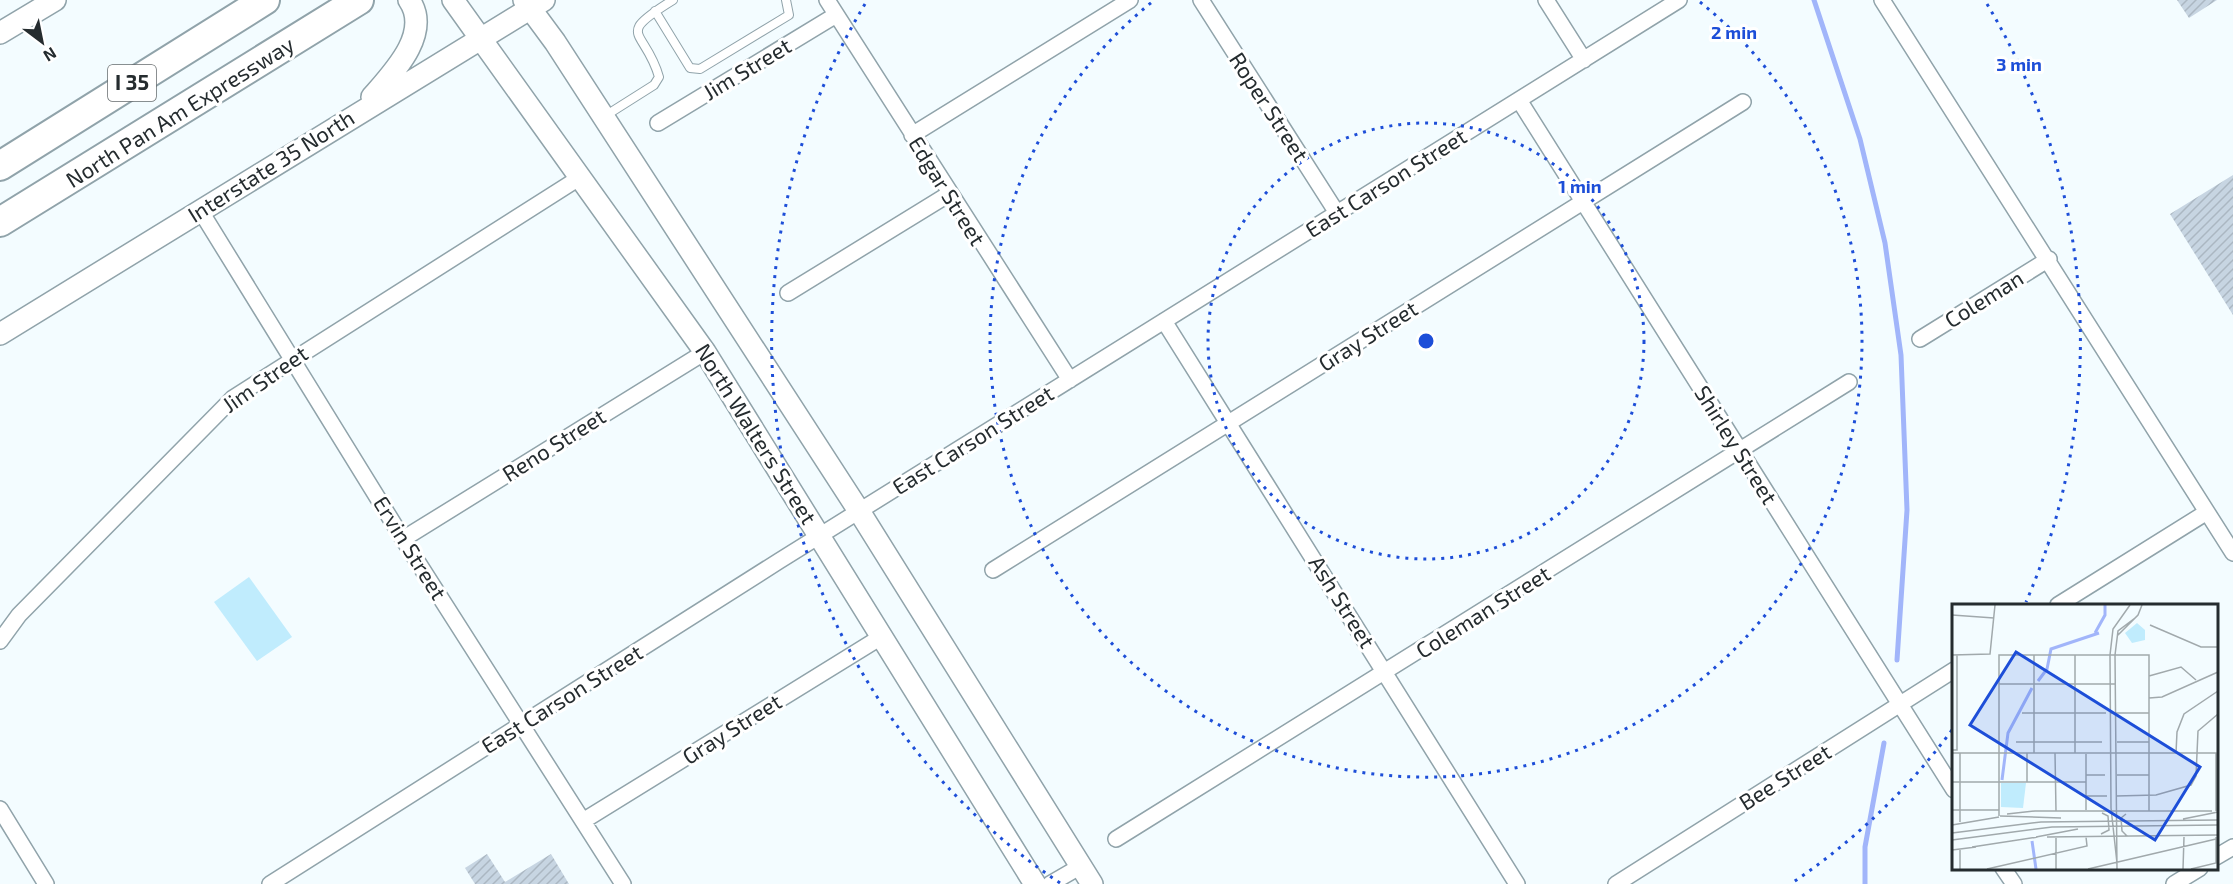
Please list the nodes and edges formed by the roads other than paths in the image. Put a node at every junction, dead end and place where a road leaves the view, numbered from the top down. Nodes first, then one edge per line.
1 (55, 0) edge
2 (265, 0) edge
3 (359, 0) edge
4 (409, 0) edge
5 (453, 0) edge
6 (673, 0) edge
7 (786, 0) edge
8 (827, 0) edge
9 (1130, 0) edge
10 (1201, 0) edge
11 (1546, 0) edge
12 (1679, 0) edge
13 (1882, 0) edge
14 (533, 3) edge
15 (655, 11) junction
16 (837, 15) junction
17 (0, 33) edge
18 (481, 39) junction
19 (1584, 60) junction
20 (1519, 100) junction
21 (1743, 102) dead end
22 (363, 109) junction
23 (181, 112) junction
24 (604, 117) junction
25 (658, 123) dead end
26 (912, 135) junction
27 (0, 166) edge
28 (579, 178) junction
29 (949, 194) junction
30 (1583, 203) junction
31 (200, 210) junction
32 (1336, 213) junction
33 (0, 222) edge
34 (0, 242) edge
35 (2049, 259) junction
36 (788, 293) dead end
37 (1164, 321) junction
38 (0, 334) edge
39 (1920, 339) dead end
40 (705, 352) junction
41 (292, 359) junction
42 (1070, 380) junction
43 (1849, 382) dead end
44 (1229, 423) junction
45 (1740, 451) junction
46 (859, 511) junction
47 (2207, 512) junction
48 (820, 536) junction
49 (403, 539) junction
50 (2233, 553) edge
51 (993, 570) dead end
52 (2060, 604) edge
53 (881, 637) junction
54 (0, 641) edge
55 (1952, 671) edge
56 (1387, 673) junction
57 (1899, 704) junction
58 (522, 724) junction
59 (1952, 787) edge
60 (0, 809) edge
61 (584, 821) junction
62 (1116, 839) dead end
63 (2233, 847) edge
64 (2218, 856) edge
65 (1081, 866) junction
66 (2004, 869) edge
67 (2197, 869) edge
68 (290, 879) edge
69 (46, 884) edge
70 (270, 884) edge
71 (623, 884) edge
72 (1035, 884) edge
73 (1050, 884) edge
74 (1092, 884) edge
75 (1517, 884) edge
76 (1616, 884) edge
77 (2014, 884) edge
78 (2174, 884) edge

1 - 17 main road
2 - 27 highway, I 35
3 - 23 highway, North Pan Am Expressway / I 35
4 - 22 main road
5 - 18 main road, North Walters Street
6 - 15 lane
7 - 15 lane
8 - 16 street, Edgar Street
9 - 26 street
10 - 32 street, Roper Street
11 - 19 street
12 - 19 street, East Carson Street
13 - 35 street
14 - 18 main road, Interstate 35 North
14 - 24 main road, North Walters Street
15 - 24 lane
16 - 25 street, Jim Street
16 - 26 street, Edgar Street
18 - 22 main road, Interstate 35 North
18 - 28 main road, North Walters Street
19 - 20 street, East Carson Street
20 - 30 street, Shirley Street
20 - 32 street, East Carson Street
21 - 30 street, Gray Street
22 - 31 main road, Interstate 35 North
23 - 33 highway, North Pan Am Expressway / I 35
23 - 34 highway
24 - 46 main road, North Walters Street
26 - 29 street, Edgar Street
28 - 40 main road, North Walters Street
28 - 41 street, Jim Street
29 - 36 street
29 - 42 street, Edgar Street
30 - 44 street, Gray Street
30 - 45 street, Shirley Street
31 - 38 main road, Interstate 35 North
31 - 41 street, Ervin Street
32 - 37 street, East Carson Street
35 - 39 street, Coleman
35 - 47 street
37 - 42 street, East Carson Street
37 - 44 street, Ash Street
40 - 48 main road, North Walters Street
40 - 49 street, Reno Street
41 - 49 street, Ervin Street
41 - 54 street, Jim Street
42 - 46 street, East Carson Street
43 - 45 street, Coleman Street
44 - 51 street, Gray Street
44 - 56 street, Ash Street
45 - 56 street, Coleman Street
45 - 57 street, Shirley Street
46 - 48 street, East Carson Street
46 - 65 main road, North Walters Street
47 - 50 street
47 - 52 street
48 - 53 main road, North Walters Street
48 - 58 street, East Carson Street
49 - 58 street, Ervin Street
53 - 61 street, Gray Street
53 - 72 main road, North Walters Street
55 - 57 street, Bee Street
56 - 62 street, Coleman Street
56 - 75 street, Ash Street
57 - 59 street, Shirley Street
57 - 76 street, Bee Street
58 - 61 street, Ervin Street
58 - 68 street, East Carson Street
60 - 69 street
61 - 71 street, Ervin Street
63 - 64 street
65 - 73 street
65 - 74 main road, North Walters Street
66 - 77 street
67 - 78 street
68 - 70 street, East Carson Street

